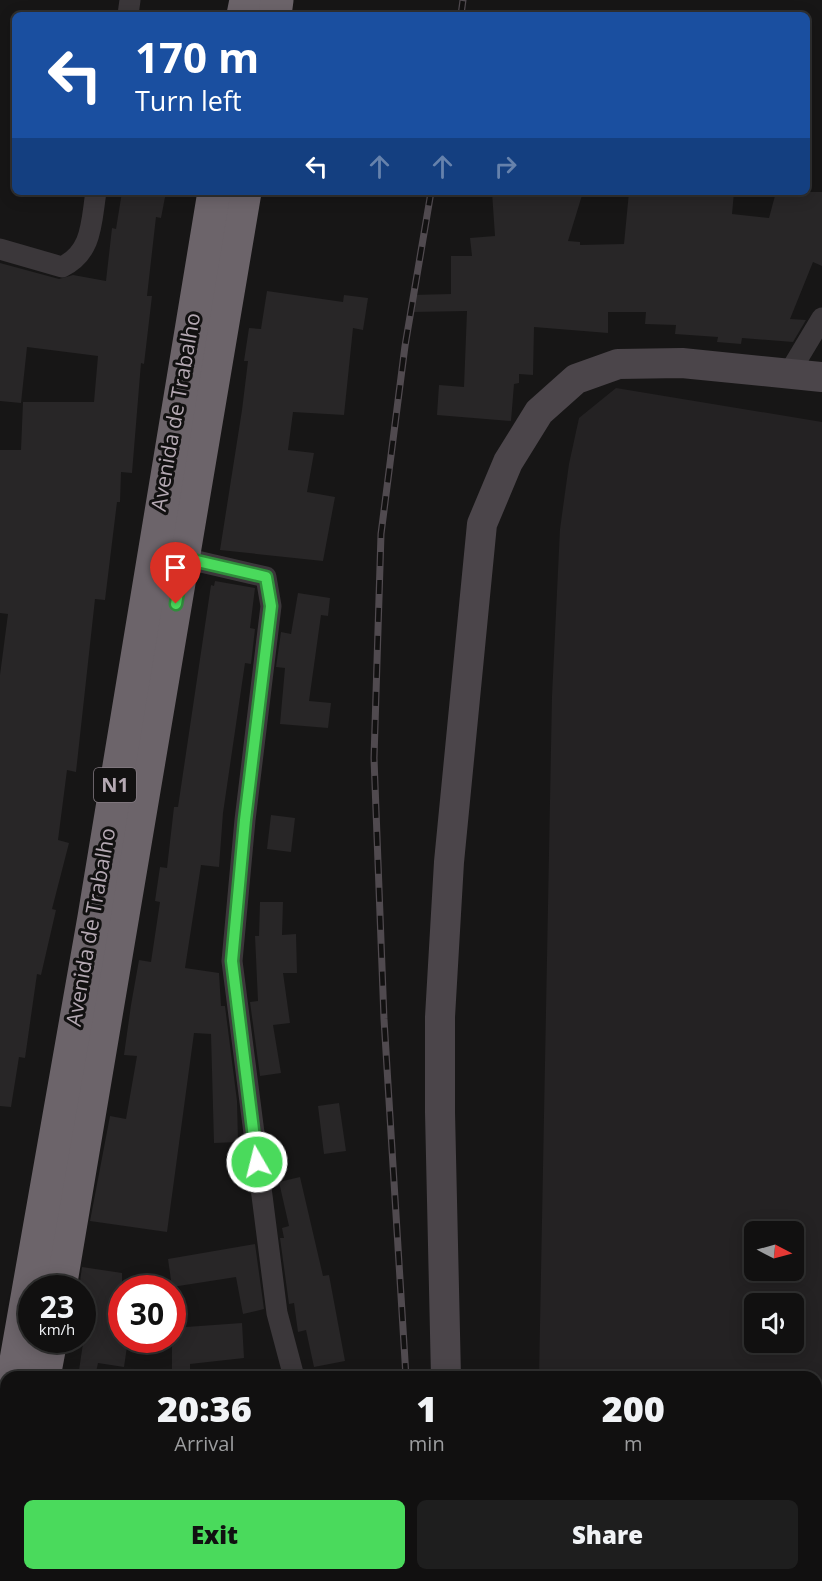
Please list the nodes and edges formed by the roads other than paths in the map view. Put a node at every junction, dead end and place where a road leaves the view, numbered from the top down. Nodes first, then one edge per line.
1 (95, 195) edge
2 (214, 195) edge
3 (244, 195) edge
4 (221, 241) junction
5 (0, 249) edge
6 (822, 318) edge
7 (789, 372) junction
8 (822, 377) edge
9 (184, 558) junction
10 (100, 964) junction
11 (36, 1275) edge
12 (62, 1275) edge
13 (19, 1353) edge
14 (49, 1353) edge
15 (14, 1371) edge
16 (45, 1371) edge
17 (292, 1371) edge
18 (446, 1371) edge

1 - 5 street
2 - 4 highway, Avenida de Trabalho / N1
3 - 4 highway, Avenida de Trabalho / N1
4 - 9 highway, Avenida de Trabalho / N1
4 - 10 highway, Avenida de Trabalho / N1
6 - 7 street
7 - 8 street
7 - 18 street
9 - 10 highway, Avenida de Trabalho / N1
9 - 17 street
10 - 11 highway, Avenida de Trabalho / N1
10 - 12 highway, Avenida de Trabalho / N1
13 - 15 highway, Avenida de Trabalho / N1
14 - 16 highway

